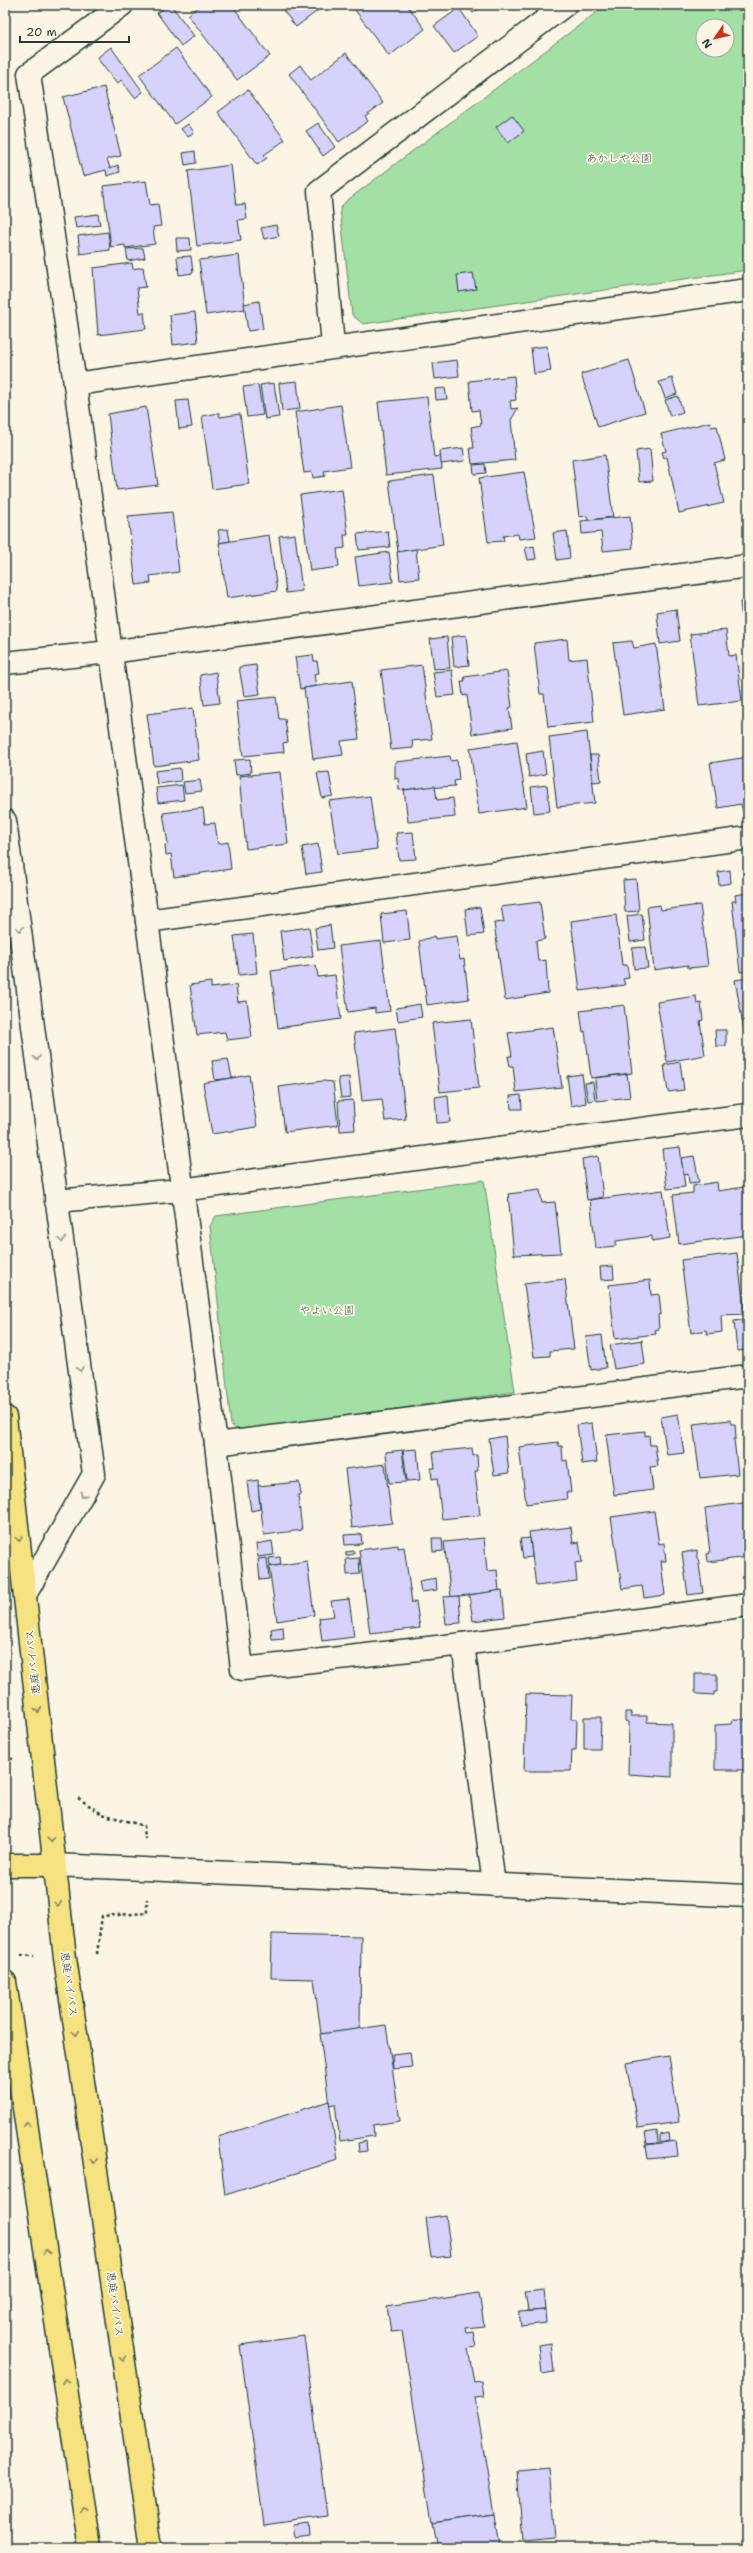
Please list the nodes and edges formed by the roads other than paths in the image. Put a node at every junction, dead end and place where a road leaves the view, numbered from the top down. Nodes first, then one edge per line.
1 (122, 5) edge
2 (564, 5) edge
3 (748, 290) edge
4 (334, 346) junction
5 (75, 384) junction
6 (748, 566) edge
7 (110, 652) junction
8 (5, 663) edge
9 (5, 821) edge
10 (748, 838) edge
11 (147, 921) junction
12 (748, 1115) edge
13 (181, 1190) junction
14 (56, 1201) junction
15 (748, 1376) edge
16 (5, 1417) edge
17 (216, 1444) junction
18 (26, 1593) junction
19 (748, 1605) edge
20 (463, 1644) junction
21 (5, 1865) edge
22 (54, 1865) junction
23 (494, 1885) junction
24 (748, 1896) edge
25 (5, 1982) edge
26 (90, 2548) edge
27 (151, 2548) edge

1 - 5 street
2 - 4 street
3 - 4 street
4 - 5 street
5 - 7 street
6 - 7 street
7 - 8 street
7 - 11 street
9 -> 14 street
10 - 11 street
11 - 13 street
12 - 13 street
13 - 14 street
13 - 17 street
14 -> 18 street
15 - 17 street
16 -> 18 main road, 恵庭バイパス
17 - 20 street
18 -> 22 main road, 恵庭バイパス
19 - 20 street
20 - 23 street
21 - 22 main road
22 - 23 street
22 -> 27 main road, 恵庭バイパス
23 - 24 street
26 -> 25 main road

